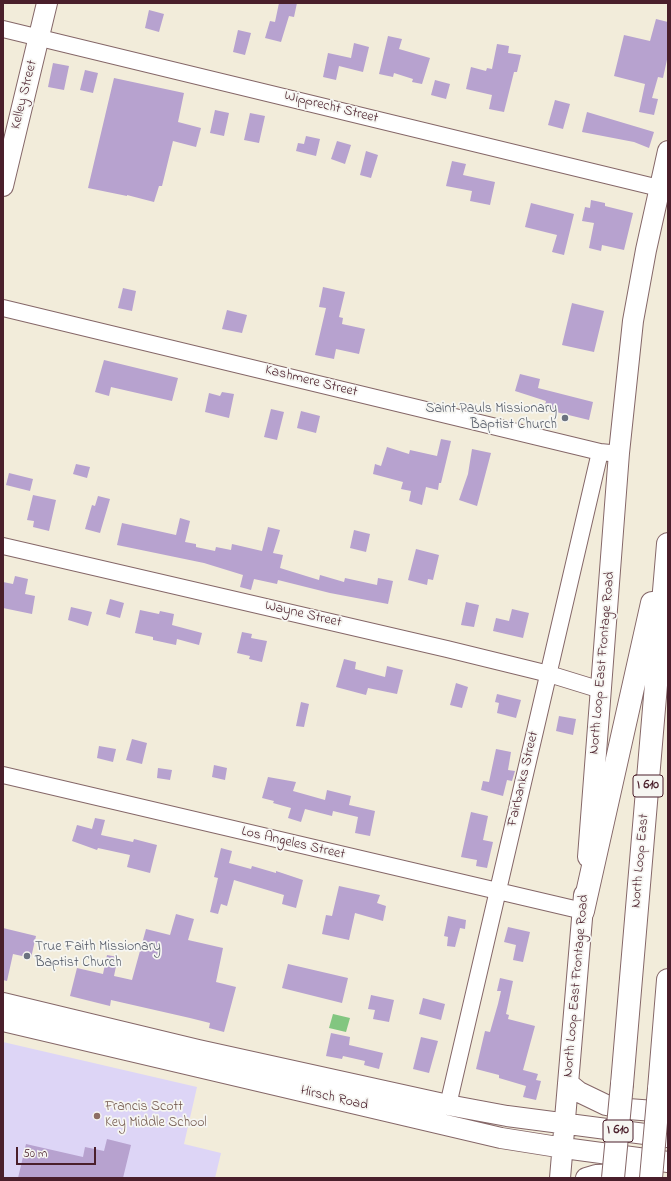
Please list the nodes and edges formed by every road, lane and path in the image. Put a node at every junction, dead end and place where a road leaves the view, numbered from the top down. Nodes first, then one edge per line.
1 (47, 3) edge
2 (3, 29) edge
3 (39, 38) junction
4 (668, 151) edge
5 (3, 186) edge
6 (659, 188) junction
7 (3, 308) edge
8 (600, 452) junction
9 (619, 453) junction
10 (668, 530) edge
11 (668, 544) edge
12 (3, 546) edge
13 (549, 674) junction
14 (601, 690) junction
15 (3, 775) edge
16 (497, 892) junction
17 (583, 911) junction
18 (668, 980) edge
19 (5, 1012) edge
20 (196, 1058) junction
21 (568, 1083) junction
22 (342, 1101) junction
23 (448, 1105) junction
24 (668, 1112) edge
25 (566, 1124) junction
26 (668, 1137) edge
27 (564, 1148) junction
28 (668, 1162) edge
29 (560, 1178) edge
30 (586, 1178) edge
31 (614, 1178) edge
32 (651, 1178) edge

1 - 3 main road, Kelley Street
2 - 3 street, Wipprecht Street
3 - 5 main road, Kelley Street
3 - 6 street, Wipprecht Street
4 - 6 main road, North Loop East Frontage Road
6 - 9 main road, North Loop East Frontage Road
7 - 8 street, Kashmere Street
8 - 9 street, Kashmere Street
8 - 13 street, Fairbanks Street
9 - 14 main road, North Loop East Frontage Road
10 - 17 highway
11 - 31 highway, North Loop East / I 610, bridge
12 - 13 street, Wayne Street
13 - 14 street, Wayne Street
13 - 16 street, Fairbanks Street
14 - 17 main road, North Loop East Frontage Road
15 - 16 street, Los Angeles Street
16 - 17 street, Los Angeles Street
16 - 23 street, Fairbanks Street
17 - 21 main road, North Loop East Frontage Road
18 - 32 highway, bridge
19 - 20 main road, Hirsch Road
20 - 22 main road, Hirsch Road
20 - 23 main road, Hirsch Road
21 - 24 main road
21 - 25 main road, North Loop East Frontage Road
22 - 23 main road
22 - 27 main road, Hirsch Road
23 - 25 main road, Hirsch Road
25 - 26 main road, Hirsch Road
25 - 27 main road, North Loop East Frontage Road
27 - 28 main road, Hirsch Road
27 - 29 main road, North Loop East Frontage Road
30 - 32 main road

